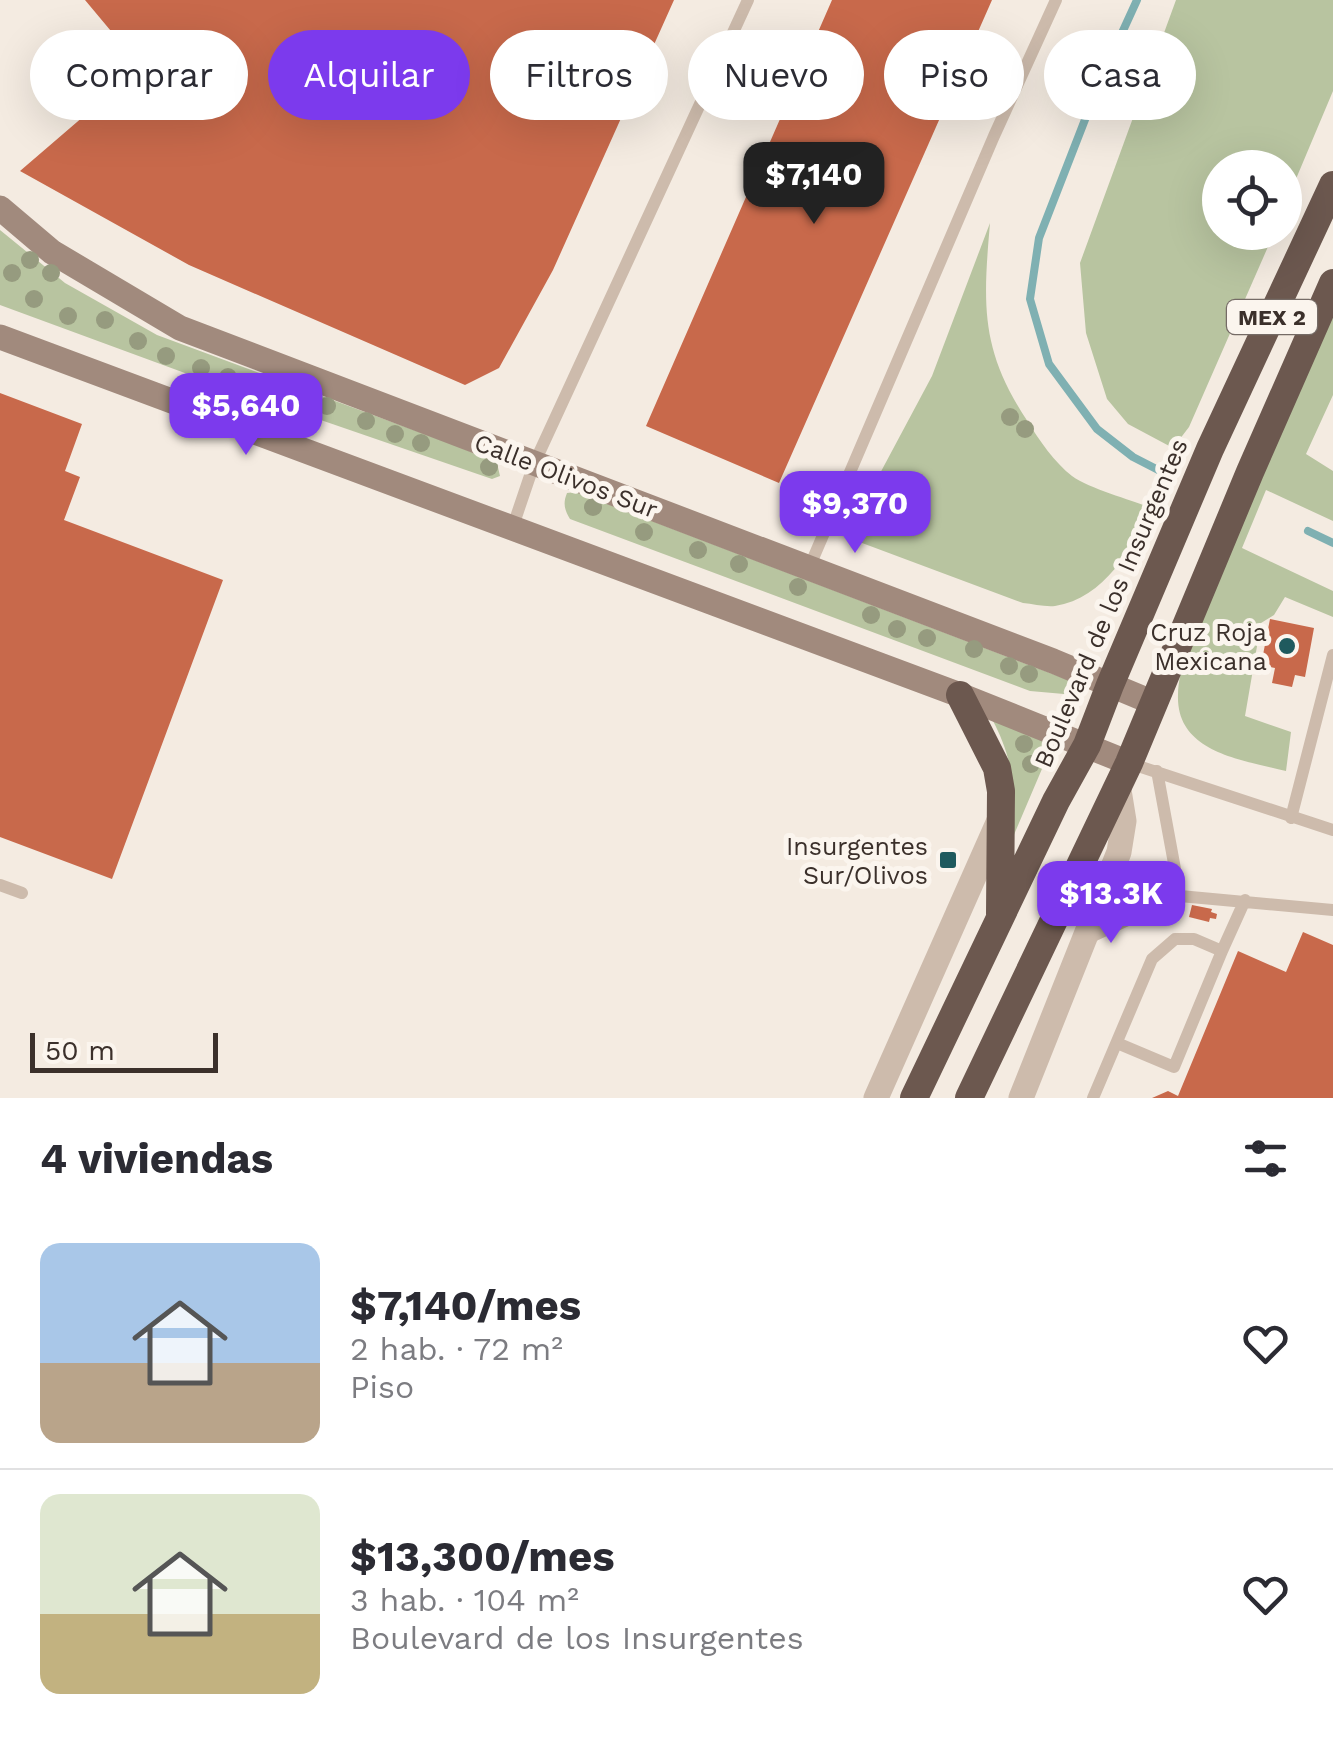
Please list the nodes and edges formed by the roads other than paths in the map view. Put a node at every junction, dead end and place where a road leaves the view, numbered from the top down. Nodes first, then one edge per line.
1 (748, 0) edge
2 (1056, 0) edge
3 (1333, 185) edge
4 (0, 208) edge
5 (1333, 284) edge
6 (0, 337) edge
7 (534, 464) junction
8 (513, 526) junction
9 (809, 568) junction
10 (1333, 656) edge
11 (1110, 684) junction
12 (960, 695) junction
13 (1154, 703) junction
14 (1087, 745) junction
15 (1158, 771) junction
16 (1123, 774) junction
17 (1001, 816) junction
18 (1291, 818) junction
19 (1333, 830) edge
20 (0, 885) edge
21 (22, 893) dead end
22 (1180, 896) junction
23 (1245, 900) junction
24 (1333, 910) edge
25 (1000, 922) junction
26 (1084, 940) junction
27 (1222, 951) junction
28 (1117, 1043) junction
29 (876, 1098) edge
30 (914, 1098) edge
31 (969, 1098) edge
32 (1021, 1098) edge
33 (1094, 1098) edge

1 - 7 lane
2 - 9 lane
3 - 11 highway, Boulevard de los Insurgentes / MEX 2
4 - 7 main road, Calle Olivos Sur
5 - 13 highway, MEX 2
6 - 8 main road
7 - 8 lane
7 - 9 main road, Calle Olivos Sur
8 - 12 main road
9 - 11 main road, Calle Olivos Sur
10 - 18 lane
11 - 13 main road, Calle Olivos Sur
11 - 14 highway, Boulevard de los Insurgentes / MEX 2
12 - 14 main road
12 - 17 highway
13 - 16 highway, MEX 2
14 - 16 main road
14 - 25 highway, Boulevard de los Insurgentes / MEX 2
15 - 16 lane
15 - 18 lane
15 - 22 lane
16 - 26 street
16 - 31 highway, MEX 2
17 - 25 highway
17 - 29 street
18 - 19 lane
20 - 21 lane
22 - 23 lane
22 - 26 lane
23 - 24 lane
23 - 27 lane
25 - 30 highway, Boulevard de los Insurgentes / MEX 2
26 - 32 street
27 - 28 lane
27 - 28 lane
28 - 33 lane

